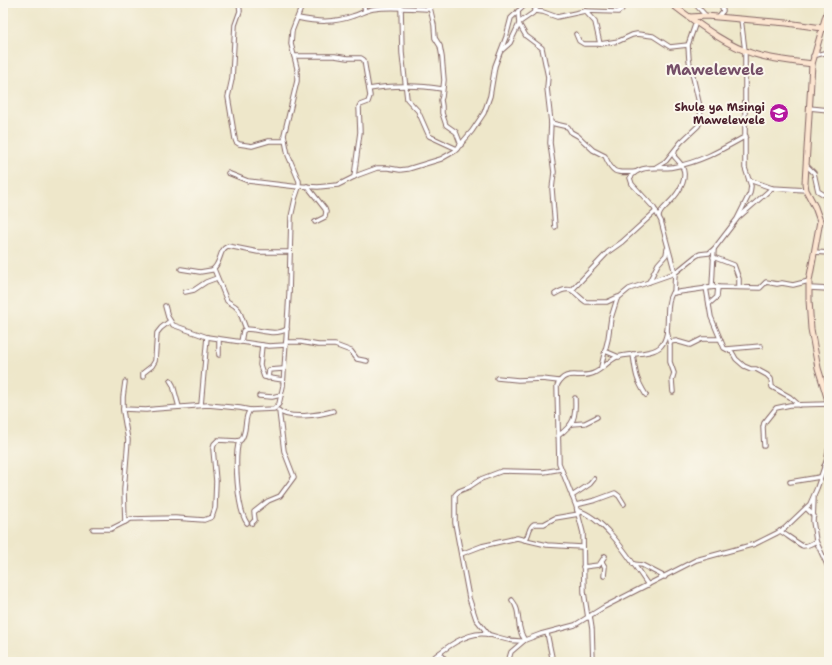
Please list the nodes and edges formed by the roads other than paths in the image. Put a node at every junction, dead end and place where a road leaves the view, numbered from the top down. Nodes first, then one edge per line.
1 (239, 3) edge
2 (303, 3) edge
3 (363, 3) edge
4 (429, 3) edge
5 (525, 3) edge
6 (540, 3) edge
7 (622, 3) edge
8 (670, 3) edge
9 (696, 3) edge
10 (721, 3) edge
11 (829, 5) edge
12 (399, 6) edge
13 (430, 9) junction
14 (518, 11) junction
15 (534, 11) junction
16 (585, 11) junction
17 (365, 12) junction
18 (706, 16) junction
19 (690, 17) junction
20 (718, 17) junction
21 (298, 18) junction
22 (741, 19) junction
23 (696, 22) junction
24 (519, 24) junction
25 (822, 28) junction
26 (829, 28) edge
27 (576, 34) dead end
28 (600, 44) junction
29 (688, 45) junction
30 (745, 50) junction
31 (500, 51) junction
32 (829, 54) edge
33 (294, 56) junction
34 (813, 56) junction
35 (812, 64) junction
36 (405, 87) junction
37 (369, 89) junction
38 (442, 89) junction
39 (809, 108) junction
40 (829, 110) edge
41 (551, 123) junction
42 (746, 136) junction
43 (285, 141) junction
44 (461, 144) junction
45 (456, 149) junction
46 (675, 150) junction
47 (805, 164) junction
48 (682, 165) junction
49 (655, 168) junction
50 (636, 172) junction
51 (228, 173) dead end
52 (354, 177) junction
53 (749, 180) junction
54 (299, 186) junction
55 (307, 186) junction
56 (772, 188) junction
57 (806, 190) junction
58 (829, 201) edge
59 (656, 211) junction
60 (659, 216) junction
61 (737, 219) junction
62 (315, 222) dead end
63 (555, 227) dead end
64 (668, 246) junction
65 (714, 249) junction
66 (290, 252) junction
67 (814, 252) junction
68 (829, 253) edge
69 (714, 257) junction
70 (181, 269) dead end
71 (214, 269) junction
72 (675, 273) junction
73 (217, 278) junction
74 (809, 281) junction
75 (649, 282) junction
76 (706, 287) junction
77 (712, 287) junction
78 (718, 287) junction
79 (739, 287) junction
80 (809, 288) junction
81 (829, 289) edge
82 (572, 290) junction
83 (185, 292) dead end
84 (674, 293) junction
85 (555, 294) dead end
86 (621, 296) junction
87 (709, 304) junction
88 (165, 306) dead end
89 (170, 321) junction
90 (246, 329) junction
91 (287, 329) junction
92 (667, 330) junction
93 (207, 338) junction
94 (720, 339) junction
95 (219, 340) junction
96 (241, 342) junction
97 (670, 342) junction
98 (286, 344) junction
99 (262, 345) junction
100 (761, 346) dead end
101 (726, 349) junction
102 (605, 351) junction
103 (633, 354) junction
104 (219, 355) dead end
105 (619, 357) junction
106 (367, 361) dead end
107 (601, 368) junction
108 (284, 369) junction
109 (143, 377) dead end
110 (268, 378) junction
111 (497, 378) dead end
112 (170, 380) dead end
113 (283, 380) junction
114 (559, 381) junction
115 (125, 382) dead end
116 (673, 392) dead end
117 (281, 395) junction
118 (646, 395) dead end
119 (259, 396) dead end
120 (575, 398) dead end
121 (799, 404) junction
122 (829, 404) edge
123 (201, 405) junction
124 (179, 407) junction
125 (123, 409) junction
126 (278, 409) junction
127 (250, 410) junction
128 (333, 411) dead end
129 (597, 417) dead end
130 (572, 424) junction
131 (558, 436) junction
132 (239, 441) junction
133 (764, 446) dead end
134 (828, 453) edge
135 (824, 466) junction
136 (561, 469) junction
137 (829, 472) edge
138 (820, 477) junction
139 (594, 480) dead end
140 (790, 482) dead end
141 (814, 495) junction
142 (572, 496) junction
143 (624, 504) dead end
144 (576, 505) junction
145 (806, 508) junction
146 (578, 512) junction
147 (814, 516) junction
148 (125, 522) junction
149 (247, 523) dead end
150 (252, 523) dead end
151 (93, 529) dead end
152 (780, 532) junction
153 (525, 540) junction
154 (816, 541) junction
155 (582, 547) junction
156 (461, 554) junction
157 (605, 556) dead end
158 (602, 562) junction
159 (633, 564) junction
160 (828, 564) edge
161 (583, 567) junction
162 (829, 569) edge
163 (604, 576) dead end
164 (665, 577) junction
165 (648, 585) junction
166 (512, 600) dead end
167 (589, 617) junction
168 (547, 633) junction
169 (489, 635) junction
170 (525, 641) junction
171 (440, 652) junction
172 (428, 662) edge
173 (446, 662) edge
174 (508, 662) edge
175 (553, 662) edge
176 (593, 662) edge

1 - 43 street
2 - 21 street
3 - 17 street
4 - 13 street
5 - 14 street
6 - 15 street
7 - 16 street
8 - 19 street
9 - 18 street
10 - 20 street
11 - 25 street
12 - 13 street
12 - 17 street
12 - 36 street
13 - 38 street
14 - 24 street
14 - 31 street
15 - 16 street
15 - 24 street
16 - 28 street
17 - 21 street
18 - 19 street
18 - 20 street
19 - 23 street
20 - 22 street
21 - 33 street
22 - 25 street
22 - 30 street
23 - 29 street
23 - 30 street
24 - 31 street
24 - 41 street
25 - 26 street
25 - 34 street
27 - 28 street
28 - 29 street
29 - 46 street
30 - 35 street
30 - 42 street
31 - 44 street
32 - 34 street
33 - 37 street
33 - 43 street
34 - 35 street
35 - 39 street
36 - 37 street
36 - 38 street
36 - 45 street
37 - 52 street
38 - 44 street
39 - 40 street
39 - 47 street
41 - 50 street
41 - 63 street
42 - 48 street
42 - 53 street
43 - 54 street
44 - 45 street
45 - 52 street
46 - 48 street
46 - 49 street
47 - 57 street
47 - 58 street
48 - 49 street
48 - 60 street
49 - 50 street
50 - 59 street
51 - 54 street
52 - 55 street
53 - 56 street
53 - 61 street
54 - 55 street
54 - 66 street
55 - 62 street
56 - 57 street
56 - 61 street
57 - 67 street
59 - 60 street
59 - 82 street
60 - 64 street
61 - 65 street
64 - 72 street
64 - 75 street
65 - 69 street
65 - 72 street
66 - 71 street
66 - 91 street
67 - 68 street
67 - 74 street
69 - 77 street
69 - 79 street
70 - 71 street
71 - 73 street
72 - 75 street
72 - 84 street
73 - 83 street
73 - 90 street
74 - 79 street
74 - 80 street
75 - 86 street
76 - 77 street
76 - 84 street
76 - 87 street
77 - 78 street
78 - 79 street
78 - 87 street
80 - 81 street
80 - 122 street
82 - 85 street
82 - 86 street
84 - 92 street
86 - 102 street
87 - 94 street
88 - 89 street
89 - 93 street
89 - 109 street
90 - 91 street
90 - 96 street
91 - 98 street
92 - 97 street
92 - 103 street
93 - 95 street
93 - 123 street
94 - 97 street
94 - 101 street
95 - 96 street
95 - 104 street
96 - 99 street
97 - 116 street
98 - 99 street
98 - 106 street
98 - 108 street
99 - 110 street
100 - 101 street
101 - 121 street
102 - 105 street
102 - 107 street
103 - 105 street
103 - 118 street
105 - 107 street
107 - 114 street
108 - 110 street
108 - 113 street
110 - 113 street
111 - 114 street
112 - 124 street
113 - 117 street
114 - 131 street
115 - 125 street
117 - 119 street
117 - 126 street
120 - 130 street
121 - 122 street
121 - 133 street
123 - 124 street
123 - 127 street
124 - 125 street
125 - 148 street
126 - 127 street
126 - 128 street
126 - 150 street
127 - 132 street
129 - 130 street
130 - 131 street
131 - 136 street
132 - 148 street
132 - 149 street
134 - 135 street
135 - 137 street
135 - 138 street
136 - 142 street
136 - 156 street
138 - 140 street
138 - 141 street
139 - 142 street
141 - 145 street
141 - 147 street
142 - 144 street
143 - 144 street
144 - 146 street
145 - 147 street
145 - 152 street
146 - 153 street
146 - 155 street
146 - 159 street
147 - 154 street
148 - 151 street
152 - 154 street
152 - 164 street
153 - 155 street
153 - 156 street
154 - 160 street
155 - 161 street
156 - 169 street
157 - 158 street
158 - 161 street
158 - 163 street
159 - 164 street
159 - 165 street
160 - 162 street
161 - 167 street
164 - 165 street
165 - 167 street
166 - 170 street
167 - 168 street
167 - 176 street
168 - 170 street
168 - 175 street
169 - 170 street
169 - 171 street
170 - 174 street
171 - 172 street
171 - 173 street

